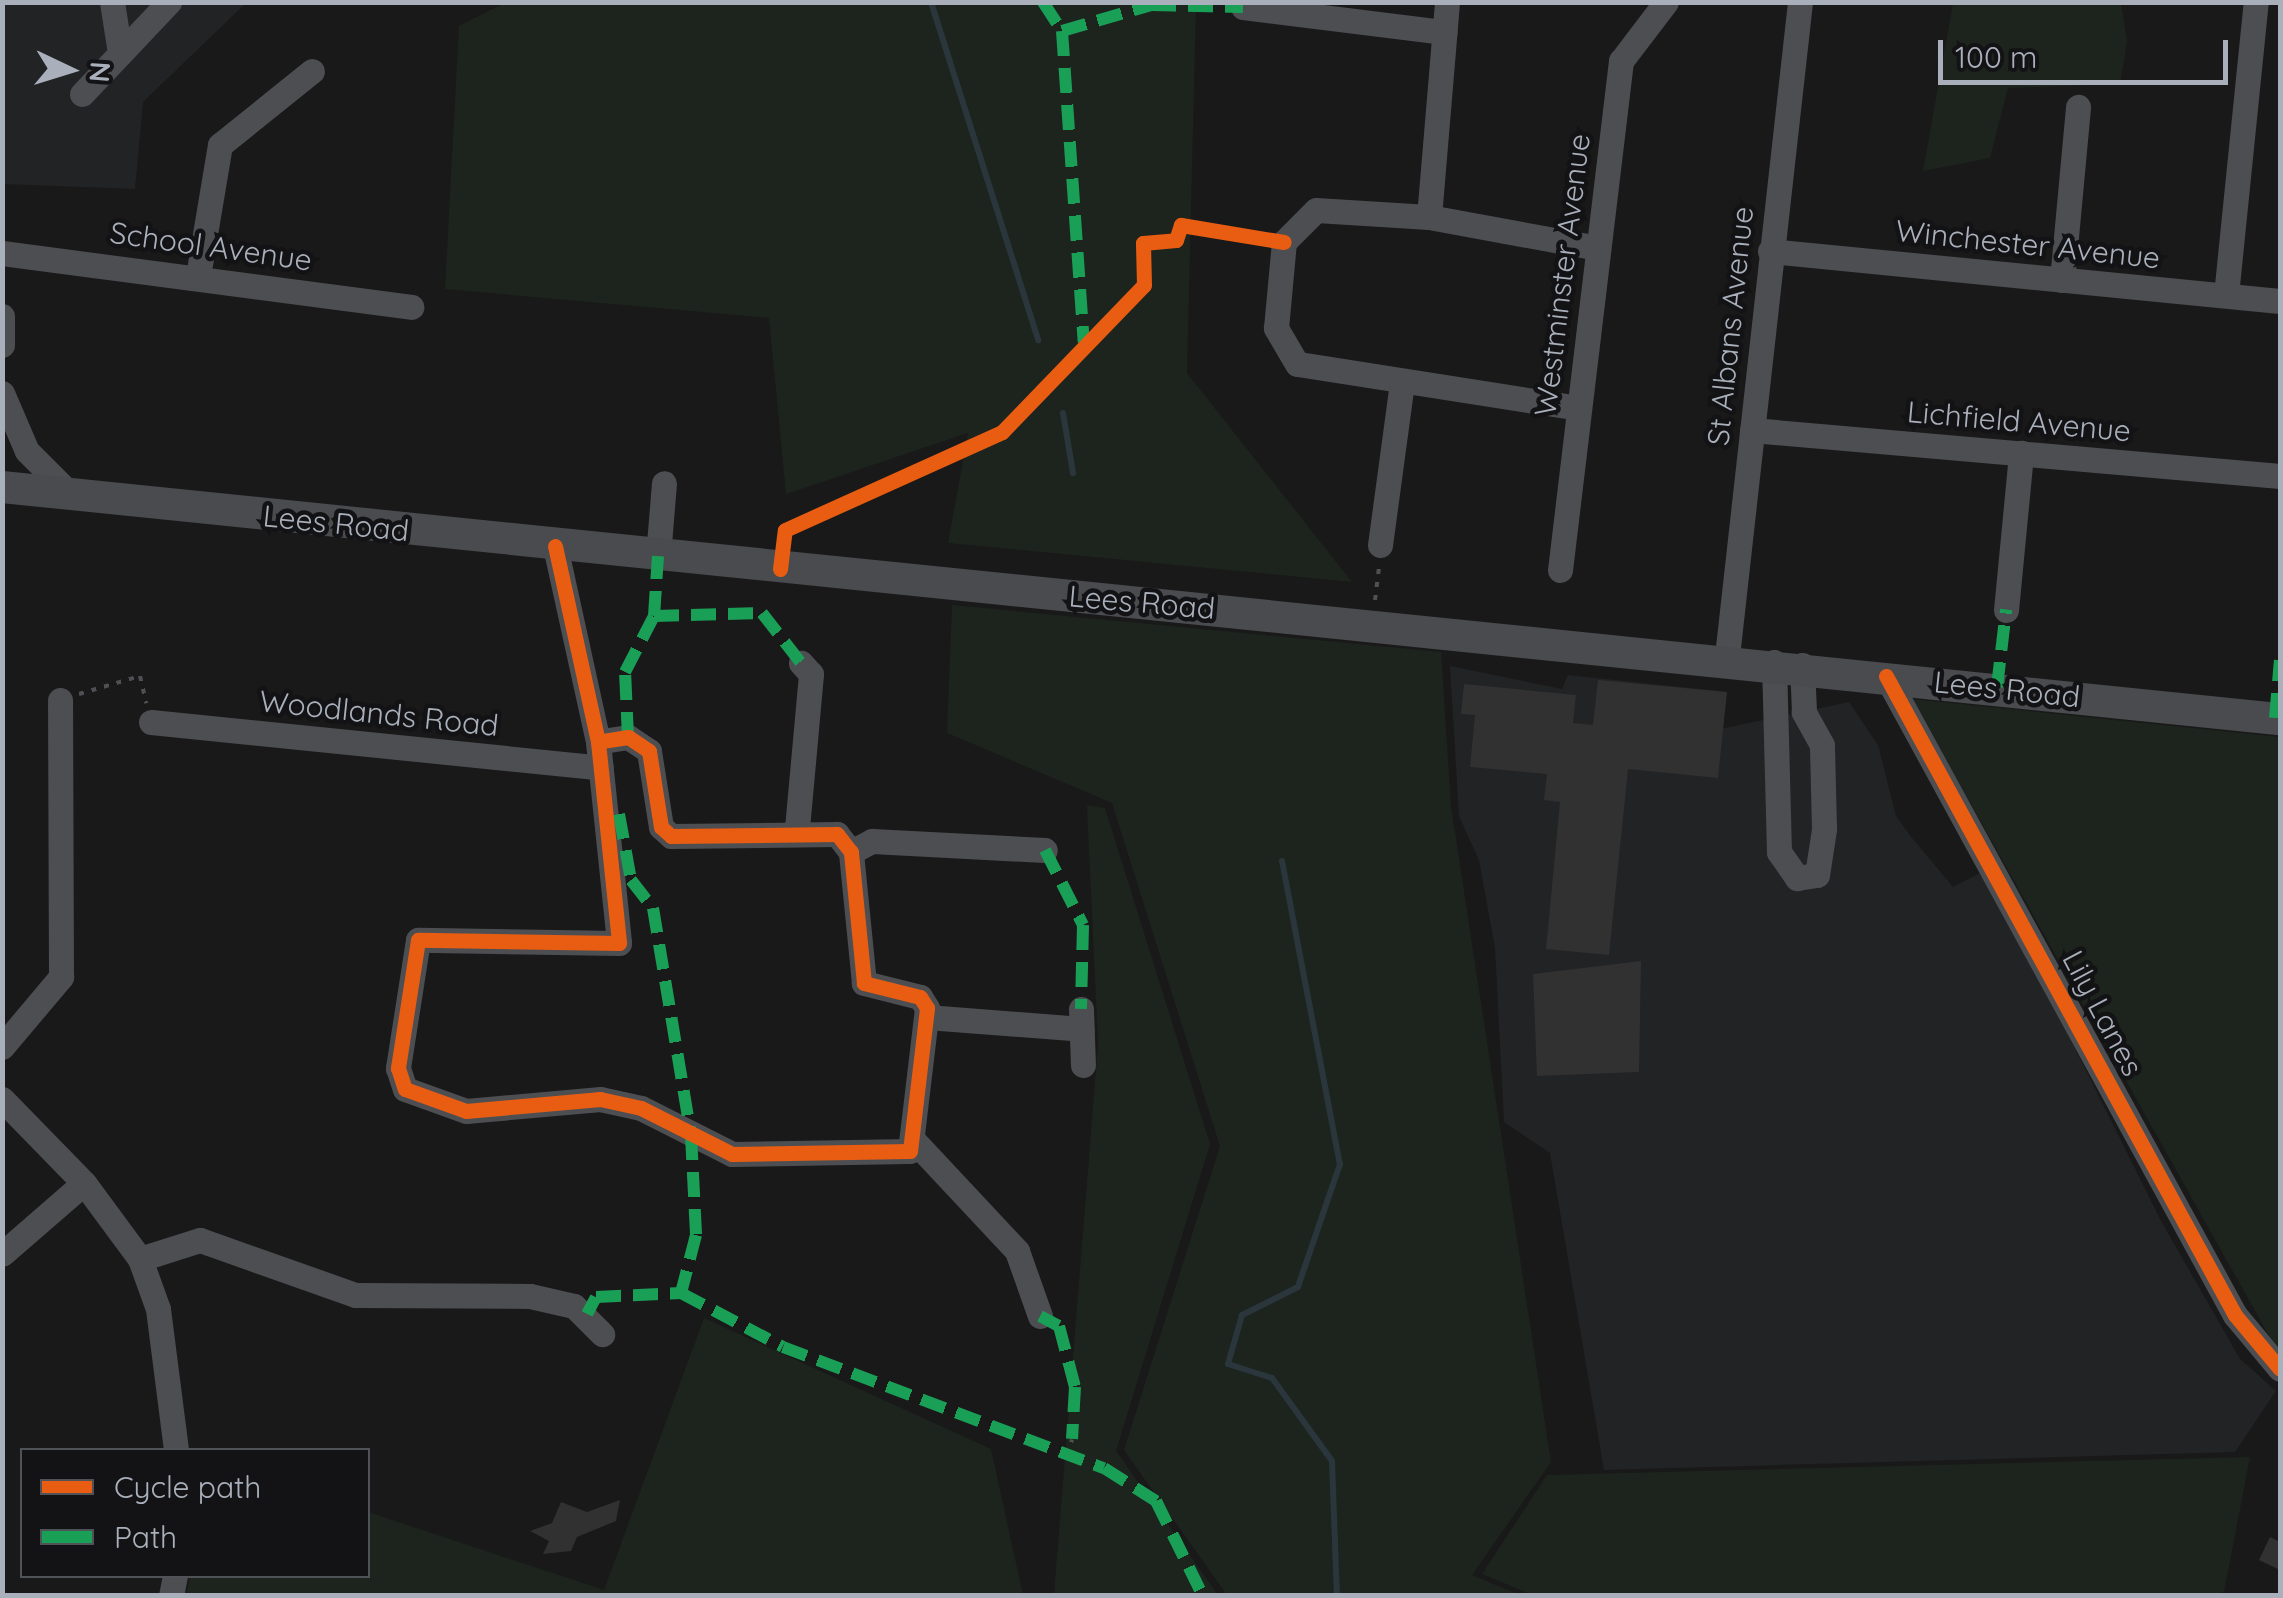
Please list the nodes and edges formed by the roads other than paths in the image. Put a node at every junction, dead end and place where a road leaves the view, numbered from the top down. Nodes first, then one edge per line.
1 (112, 2) edge
2 (169, 2) edge
3 (1447, 2) edge
4 (1666, 2) edge
5 (1800, 2) edge
6 (2256, 2) edge
7 (1243, 7) dead end
8 (1444, 32) junction
9 (120, 53) junction
10 (312, 71) dead end
11 (82, 94) dead end
12 (2078, 107) dead end
13 (1428, 218) junction
14 (1598, 248) junction
15 (1770, 252) junction
16 (2, 253) edge
17 (198, 276) junction
18 (2062, 280) junction
19 (2226, 296) junction
20 (2280, 301) edge
21 (411, 308) dead end
22 (2, 316) edge
23 (2, 346) edge
24 (1402, 383) junction
25 (2, 394) edge
26 (1580, 408) junction
27 (1752, 430) junction
28 (2021, 454) junction
29 (2280, 476) edge
30 (664, 483) dead end
31 (2, 487) edge
32 (71, 495) junction
33 (555, 546) junction
34 (658, 556) junction
35 (1379, 556) road end
36 (1560, 570) dead end
37 (2006, 610) dead end
38 (1727, 656) junction
39 (800, 662) dead end
40 (1788, 664) junction
41 (1886, 676) junction
42 (60, 700) road end
43 (2280, 719) edge
44 (150, 722) road end
45 (600, 755) junction
46 (798, 828) junction
47 (1045, 850) dead end
48 (851, 852) junction
49 (927, 1017) junction
50 (2, 1047) edge
51 (1083, 1065) dead end
52 (2, 1099) edge
53 (916, 1143) junction
54 (84, 1183) junction
55 (134, 1248) junction
56 (2, 1254) edge
57 (1040, 1316) dead end
58 (602, 1334) dead end
59 (2280, 1369) edge
60 (176, 1448) edge

1 - 9 street
2 - 9 street
3 - 8 street
4 - 14 street, Westminster Avenue
5 - 15 street, St Albans Avenue
6 - 19 street
7 - 8 street
8 - 13 street
9 - 11 street
10 - 17 street
12 - 18 street
13 - 14 street
13 - 24 street
14 - 26 street, Westminster Avenue
15 - 18 street, Winchester Avenue
15 - 27 street, St Albans Avenue
16 - 17 street, School Avenue
17 - 21 street, School Avenue
18 - 19 street, Winchester Avenue
19 - 20 street, Winchester Avenue
22 - 23 street
24 - 26 street
24 - 35 street
25 - 32 street
26 - 36 street, Westminster Avenue
27 - 28 street, Lichfield Avenue
27 - 38 street, St Albans Avenue
28 - 29 street, Lichfield Avenue
28 - 37 street
30 - 34 street
31 - 32 main road, Lees Road
32 - 33 main road, Lees Road
33 - 34 main road, Lees Road
33 - 45 street
34 - 38 main road, Lees Road
38 - 40 main road, Lees Road
39 - 46 street
40 - 40 street
40 - 41 main road, Lees Road
41 - 43 main road, Lees Road
41 - 59 street, Lily Lanes
42 - 50 street
44 - 45 street, Woodlands Road
45 - 46 street, Woodlands Road
45 - 53 street
46 - 48 street
47 - 48 street
48 - 49 street
49 - 51 street
49 - 53 street
52 - 54 street
53 - 57 street
54 - 55 street
54 - 56 street
55 - 58 street
55 - 60 street

